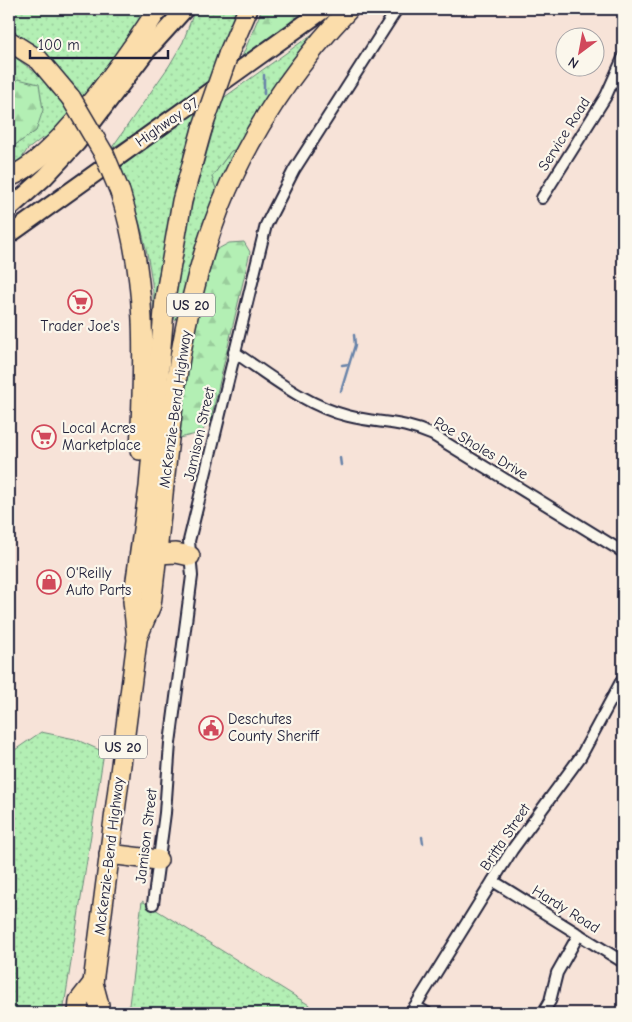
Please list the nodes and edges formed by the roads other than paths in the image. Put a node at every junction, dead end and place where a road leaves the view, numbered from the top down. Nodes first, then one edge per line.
1 (159, 9) edge
2 (185, 9) edge
3 (248, 9) edge
4 (325, 9) edge
5 (349, 9) edge
6 (397, 9) edge
7 (9, 41) edge
8 (623, 58) edge
9 (117, 90) junction
10 (9, 178) edge
11 (542, 198) dead end
12 (9, 209) edge
13 (9, 235) edge
14 (234, 352) junction
15 (623, 552) edge
16 (158, 554) junction
17 (190, 556) junction
18 (133, 601) junction
19 (137, 640) junction
20 (623, 678) edge
21 (109, 854) junction
22 (158, 860) junction
23 (493, 881) junction
24 (153, 904) dead end
25 (579, 934) junction
26 (623, 962) edge
27 (93, 983) junction
28 (413, 1010) edge
29 (78, 1013) edge
30 (98, 1013) edge
31 (427, 1013) edge
32 (543, 1013) edge

1 - 9 highway
1 - 10 highway
2 - 9 main road
3 - 18 highway, McKenzie-Bend Highway / US 20, bridge
4 - 13 main road, Highway 97
5 - 16 highway, McKenzie-Bend Highway / US 20
6 - 14 street, Jamison Street
7 - 18 highway, bridge
8 - 11 street, Service Road
9 - 12 main road
14 - 15 street, Poe Sholes Drive
14 - 17 street, Jamison Street
16 - 17 highway
16 - 19 highway, McKenzie-Bend Highway / US 20
17 - 22 street, Jamison Street
18 - 19 highway, McKenzie-Bend Highway / US 20
19 - 21 highway, McKenzie-Bend Highway / US 20
20 - 23 street, Britta Street
21 - 22 highway
21 - 27 highway, McKenzie-Bend Highway / US 20
22 - 24 street, Jamison Street
23 - 25 street, Hardy Road
23 - 28 street, Britta Street
25 - 26 street, Hardy Road
25 - 32 street
27 - 29 highway, McKenzie-Bend Highway / US 20
27 - 30 highway, McKenzie-Bend Highway / US 20
28 - 31 street

